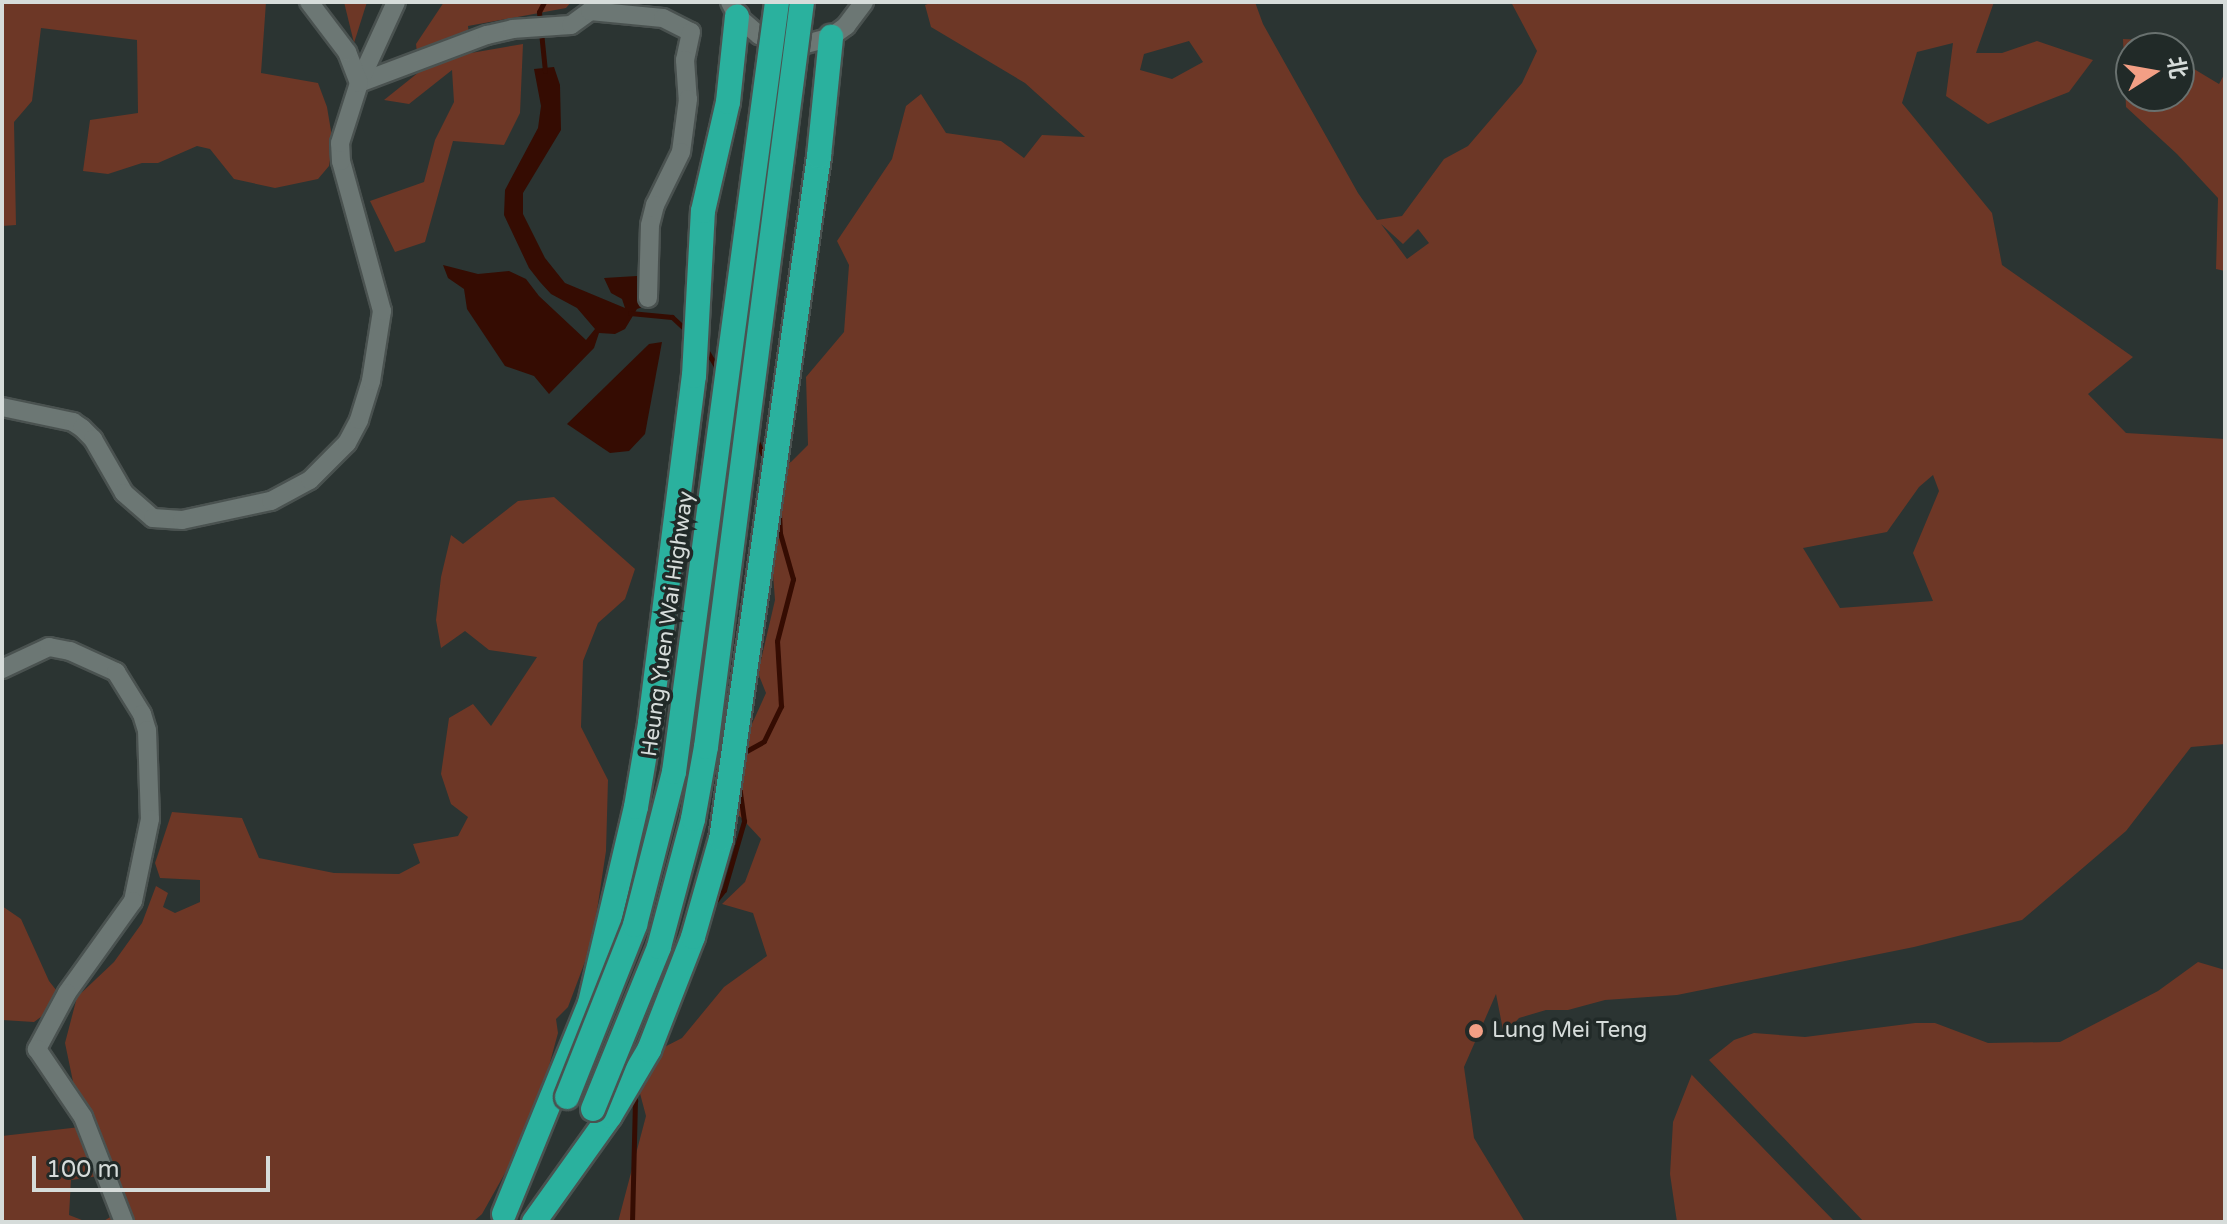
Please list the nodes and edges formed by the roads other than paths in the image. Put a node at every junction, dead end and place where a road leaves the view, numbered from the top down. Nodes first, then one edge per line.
1 (309, 2) edge
2 (396, 2) edge
3 (777, 2) edge
4 (802, 2) edge
5 (864, 2) edge
6 (730, 6) edge
7 (831, 37) junction
8 (359, 83) junction
9 (648, 298) dead end
10 (2, 407) edge
11 (2, 669) edge
12 (561, 1095) junction
13 (602, 1112) junction
14 (501, 1218) edge
15 (124, 1222) edge
16 (533, 1222) edge

1 - 8 street
2 - 8 street
3 - 12 highway, Heung Yuen Wai Highway, bridge
4 - 13 highway, bridge
5 - 7 street
6 - 7 street
6 - 12 highway
7 - 13 highway
8 - 9 street
8 - 10 street
11 - 15 street
12 - 14 highway, Heung Yuen Wai Highway
13 - 16 highway

